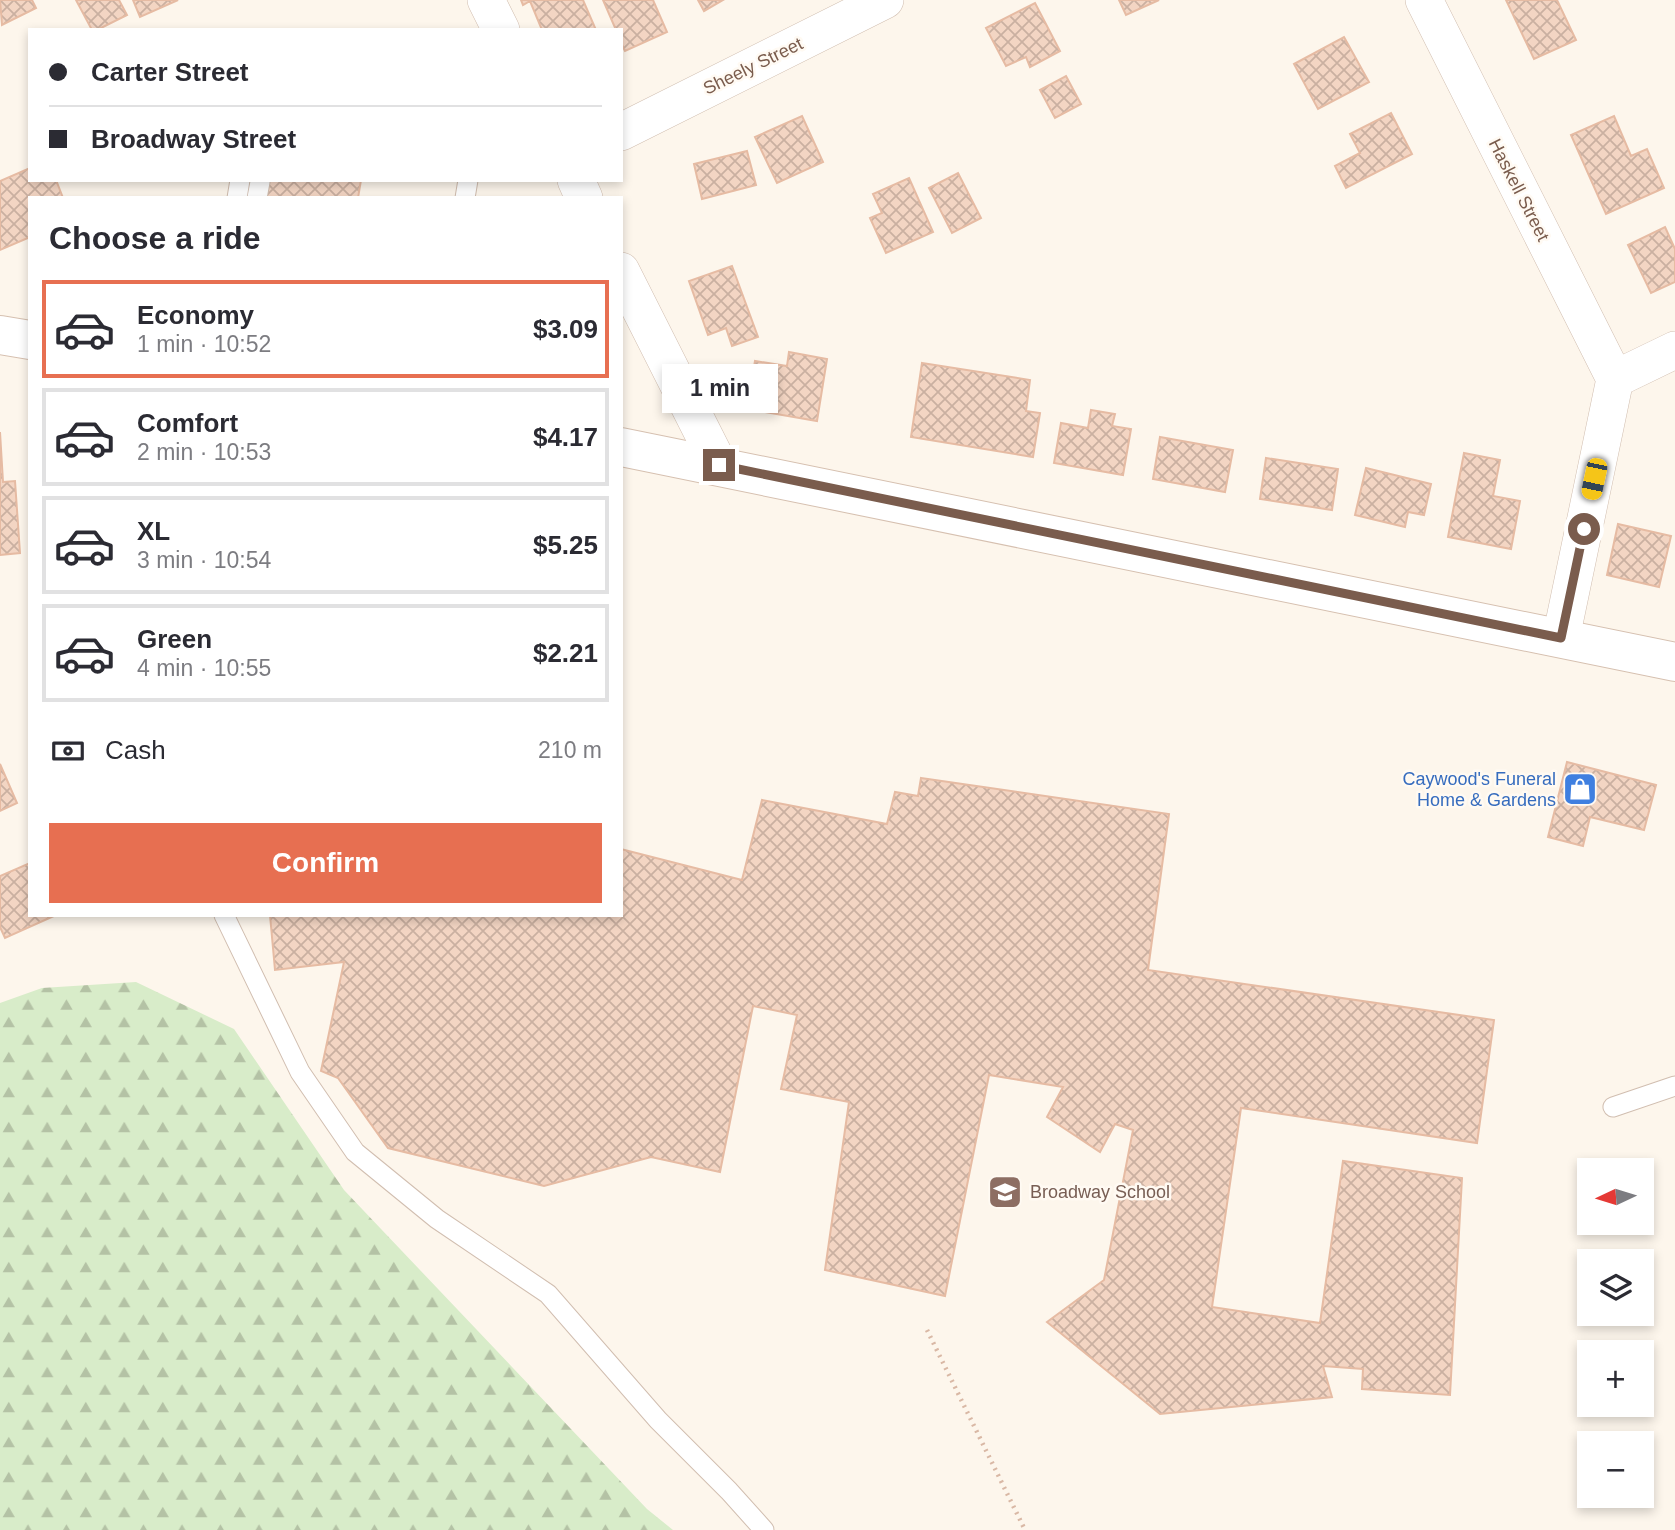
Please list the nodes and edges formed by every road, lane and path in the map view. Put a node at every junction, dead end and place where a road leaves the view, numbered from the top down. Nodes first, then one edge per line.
1 (486, 0) edge
2 (886, 0) edge
3 (1424, 0) edge
4 (500, 28) edge
5 (623, 131) edge
6 (623, 275) edge
7 (0, 335) edge
8 (28, 341) edge
9 (1675, 350) edge
10 (1615, 379) junction
11 (623, 447) edge
12 (719, 465) junction
13 (1561, 638) junction
14 (1675, 662) edge
15 (224, 917) edge
16 (1675, 1086) edge
17 (1613, 1107) dead end
18 (926, 1331) dead end
19 (764, 1530) edge
20 (1025, 1530) edge

1 - 4 street
2 - 5 street, Sheely Street
3 - 10 street, Haskell Street
6 - 12 street
7 - 8 street
9 - 10 street
10 - 13 street
11 - 12 street
12 - 13 street
13 - 14 street
15 - 19 lane
16 - 17 lane
18 - 20 path

